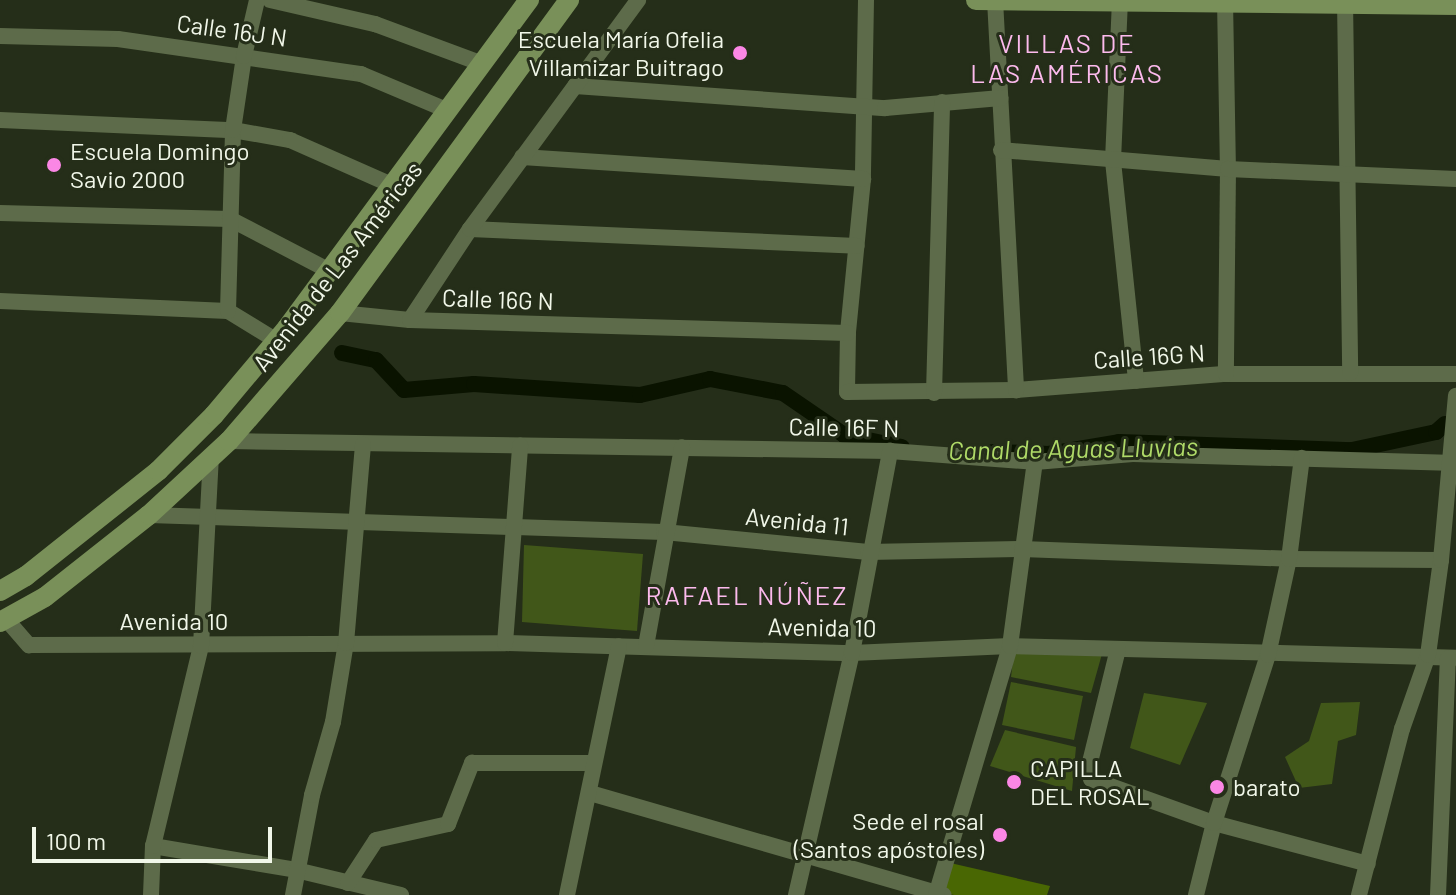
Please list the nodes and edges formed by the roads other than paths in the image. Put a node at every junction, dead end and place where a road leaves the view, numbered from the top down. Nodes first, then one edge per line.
1 (257, 0) edge
2 (270, 0) edge
3 (529, 0) edge
4 (569, 0) edge
5 (638, 0) edge
6 (866, 0) edge
7 (976, 0) edge
8 (995, 0) edge
9 (1120, 1) edge
10 (1224, 2) edge
11 (1345, 2) edge
12 (1456, 5) edge
13 (0, 36) edge
14 (244, 56) junction
15 (483, 64) junction
16 (575, 86) junction
17 (1001, 98) junction
18 (942, 102) junction
19 (865, 105) junction
20 (449, 111) junction
21 (0, 120) edge
22 (233, 130) junction
23 (1001, 150) junction
24 (522, 157) junction
25 (1113, 161) junction
26 (1228, 169) junction
27 (1347, 174) junction
28 (863, 179) junction
29 (1456, 179) edge
30 (394, 186) junction
31 (0, 213) edge
32 (230, 219) junction
33 (470, 229) junction
34 (857, 246) junction
35 (328, 270) junction
36 (312, 293) junction
37 (0, 301) edge
38 (228, 311) junction
39 (340, 313) junction
40 (410, 320) junction
41 (848, 333) junction
42 (282, 335) junction
43 (315, 344) junction
44 (1350, 373) junction
45 (1226, 374) junction
46 (1456, 374) edge
47 (1136, 381) junction
48 (1016, 390) junction
49 (934, 393) junction
50 (1456, 396) edge
51 (229, 441) junction
52 (363, 445) junction
53 (520, 446) junction
54 (682, 447) junction
55 (890, 451) junction
56 (211, 458) junction
57 (1302, 458) junction
58 (1035, 462) junction
59 (1452, 463) edge
60 (149, 515) junction
61 (210, 520) junction
62 (357, 524) junction
63 (514, 529) junction
64 (664, 532) junction
65 (1450, 537) edge
66 (1022, 549) junction
67 (868, 552) junction
68 (1289, 559) junction
69 (1441, 560) junction
70 (0, 591) edge
71 (3, 620) edge
72 (346, 643) junction
73 (505, 643) junction
74 (201, 646) junction
75 (619, 646) junction
76 (646, 646) junction
77 (1010, 646) junction
78 (1118, 649) junction
79 (852, 653) junction
80 (1268, 655) junction
81 (1428, 655) junction
82 (1452, 658) edge
83 (594, 763) junction
84 (1450, 782) edge
85 (590, 793) junction
86 (1214, 823) junction
87 (153, 846) junction
88 (804, 854) junction
89 (1368, 864) junction
90 (296, 870) junction
91 (348, 883) junction
92 (939, 894) edge
93 (151, 895) edge
94 (293, 895) edge
95 (401, 895) edge
96 (567, 895) edge
97 (796, 895) edge
98 (1196, 895) edge
99 (1359, 895) edge
100 (1438, 895) edge

1 - 14 street
2 - 15 street
3 - 15 main road, Avenida de Las Américas
4 - 39 main road, Avenida de Las Américas
5 - 16 street
6 - 19 street
7 - 8 main road
8 - 9 main road
8 - 17 street
9 - 10 main road
9 - 25 street
10 - 11 main road
10 - 26 street
11 - 12 main road
11 - 27 street
13 - 14 street, Calle 16J N
14 - 20 street, Calle 16J N
14 - 22 street
15 - 20 main road, Avenida de Las Américas
16 - 19 street
16 - 24 street
17 - 18 street
17 - 23 street
18 - 19 street
18 - 49 street
19 - 28 street
20 - 30 main road, Avenida de Las Américas
21 - 22 street
22 - 30 street
22 - 32 street
23 - 25 street
23 - 48 street
24 - 28 street
24 - 33 street
25 - 26 street
25 - 47 street
26 - 27 street
26 - 45 street
27 - 29 street
27 - 44 street
28 - 34 street
30 - 35 main road, Avenida de Las Américas
31 - 32 street
32 - 35 street
32 - 38 street
33 - 34 street
33 - 40 street
34 - 41 street
35 - 36 main road, Avenida de Las Américas
36 - 39 main road
36 - 42 main road, Avenida de Las Américas
37 - 38 street
38 - 42 street
39 - 40 street, Calle 16G N
39 - 43 main road, Avenida de Las Américas
40 - 41 street, Calle 16G N
41 - 49 street, Calle 16G N
42 - 43 main road
42 - 70 main road, Avenida de Las Américas
43 - 51 main road, Avenida de Las Américas
44 - 45 street, Calle 16G N
44 - 46 street, Calle 16G N
45 - 47 street, Calle 16G N
47 - 48 street, Calle 16G N
48 - 49 street, Calle 16G N
50 - 59 street
51 - 52 street, Calle 16F N
51 - 56 main road, Avenida de Las Américas
52 - 53 street, Calle 16F N
52 - 62 street
53 - 54 street, Calle 16F N
53 - 63 street
54 - 55 street, Calle 16F N
54 - 64 street
55 - 58 street, Calle 16F N
55 - 67 street
56 - 60 main road, Avenida de Las Américas
56 - 61 street
57 - 58 street, Calle 16F N
57 - 59 street, Calle 16F N
57 - 68 street
58 - 66 street
59 - 65 street
60 - 61 street, Avenida 11
60 - 71 main road, Avenida de Las Américas
61 - 62 street, Avenida 11
61 - 74 street
62 - 63 street, Avenida 11
62 - 72 street
63 - 64 street, Avenida 11
63 - 73 street
64 - 67 street, Avenida 11
64 - 76 street
65 - 69 street
66 - 67 street, Avenida 11
66 - 68 street, Avenida 11
66 - 77 street
67 - 79 street
68 - 69 street, Avenida 11
68 - 80 street
69 - 81 street
71 - 74 street, Avenida 10
72 - 73 street, Avenida 10
72 - 74 street, Avenida 10
72 - 90 street
73 - 75 street, Avenida 10
74 - 87 street
75 - 76 street, Avenida 10
75 - 83 street
76 - 79 street, Avenida 10
77 - 78 street, Avenida 10
77 - 79 street, Avenida 10
77 - 92 street
78 - 80 street, Avenida 10
78 - 86 street
79 - 88 street
80 - 81 street, Avenida 10
80 - 86 street
81 - 82 street, Avenida 10
81 - 89 street
82 - 84 street
83 - 85 street
83 - 91 street
84 - 100 street
85 - 88 street
85 - 96 street
86 - 89 street
86 - 98 street
87 - 90 street
87 - 93 street
88 - 92 street
88 - 97 street
89 - 99 street
90 - 91 street
90 - 94 street
91 - 95 street

